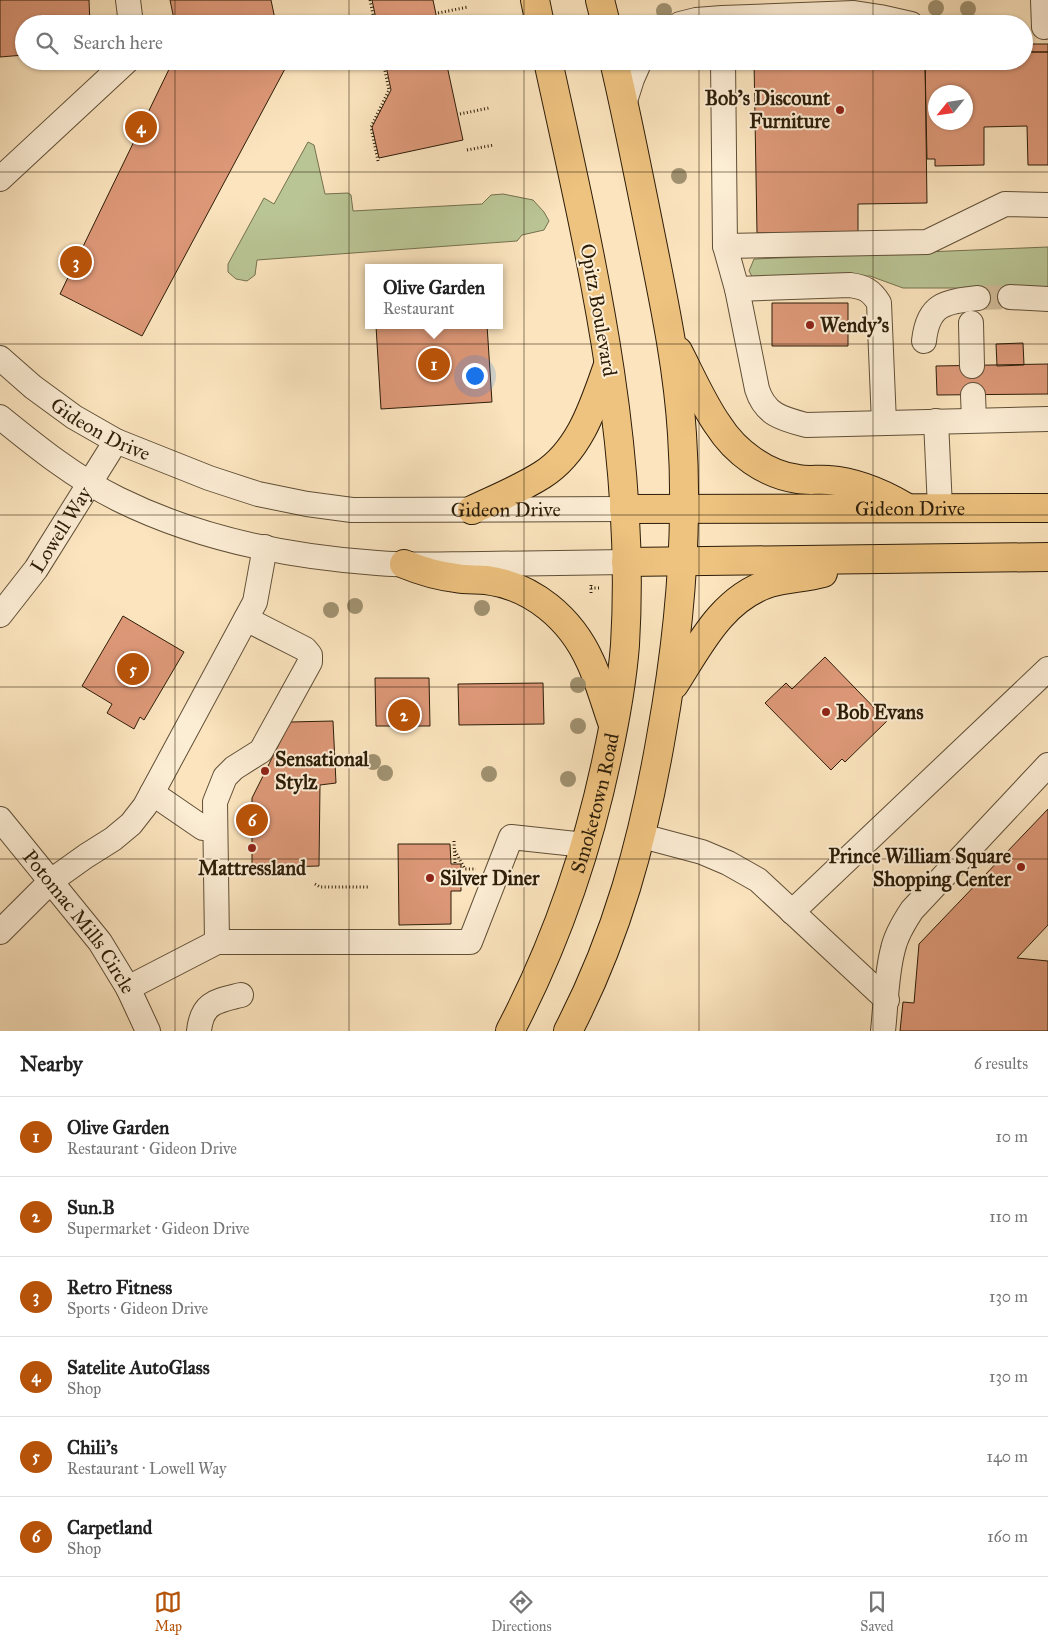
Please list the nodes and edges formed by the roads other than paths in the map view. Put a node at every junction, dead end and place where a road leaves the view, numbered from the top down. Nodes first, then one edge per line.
1 (128, 0) edge
2 (535, 0) edge
3 (600, 0) edge
4 (1042, 0) edge
5 (130, 15) edge
6 (538, 15) edge
7 (604, 15) edge
8 (821, 15) edge
9 (871, 15) edge
10 (1039, 27) edge
11 (117, 70) edge
12 (550, 70) edge
13 (616, 70) edge
14 (636, 70) edge
15 (723, 70) edge
16 (624, 104) junction
17 (0, 179) edge
18 (1048, 205) edge
19 (725, 246) junction
20 (737, 289) junction
21 (1010, 297) tunnel mouth
22 (978, 298) tunnel mouth
23 (1048, 300) edge
24 (971, 323) dead end
25 (669, 334) junction
26 (924, 342) dead end
27 (0, 358) edge
28 (610, 361) junction
29 (972, 366) dead end
30 (973, 395) dead end
31 (0, 417) edge
32 (1048, 419) edge
33 (974, 420) junction
34 (936, 422) junction
35 (884, 423) junction
36 (116, 440) junction
37 (90, 483) junction
38 (907, 508) junction
39 (940, 508) junction
40 (1048, 508) edge
41 (624, 509) junction
42 (685, 509) junction
43 (472, 510) junction
44 (265, 547) junction
45 (1048, 557) edge
46 (859, 559) junction
47 (684, 561) junction
48 (626, 562) junction
49 (404, 564) junction
50 (0, 615) edge
51 (246, 619) junction
52 (1048, 669) edge
53 (669, 692) junction
54 (614, 727) junction
55 (1048, 765) edge
56 (152, 793) junction
57 (0, 819) edge
58 (215, 826) junction
59 (642, 836) junction
60 (585, 845) junction
61 (51, 881) junction
62 (792, 912) junction
63 (0, 932) edge
64 (217, 942) junction
65 (128, 988) junction
66 (242, 995) dead end
67 (887, 1000) junction
68 (148, 1031) edge
69 (198, 1031) edge
70 (510, 1031) edge
71 (568, 1031) edge
72 (884, 1031) edge

1 - 5 street
2 - 6 main road
3 - 7 main road
4 - 10 street
8 - 9 street
11 - 17 street
12 - 28 main road, Opitz Boulevard
13 - 16 main road
14 - 16 street
15 - 19 street
16 - 25 main road
18 - 19 street
19 - 20 street
20 - 35 street
20 - 35 street
21 - 23 street
22 - 26 street
24 - 29 street
25 - 38 main road
25 - 42 main road
27 - 36 street, Gideon Drive
28 - 41 main road, Opitz Boulevard
28 - 43 main road
30 - 33 street
31 - 37 street
32 - 33 street
33 - 34 street
34 - 35 street
34 - 39 street
36 - 37 street, Lowell Way
36 - 43 street, Gideon Drive
37 - 44 street
37 - 50 street, Lowell Way
38 - 39 main road, Gideon Drive
38 - 42 main road, Gideon Drive
39 - 40 main road, Gideon Drive
41 - 42 main road, Gideon Drive
41 - 43 street, Gideon Drive
41 - 48 main road, Opitz Boulevard
42 - 47 main road
44 - 49 street
44 - 51 street
45 - 46 main road
46 - 47 main road
46 - 53 main road
47 - 48 main road
47 - 53 main road
48 - 49 street
48 - 54 main road, Smoketown Road
49 - 54 main road
51 - 56 street
51 - 58 street
52 - 62 street
53 - 59 main road
54 - 60 main road, Smoketown Road
55 - 67 street
56 - 58 street
56 - 61 street
57 - 61 street, Potomac Mills Circle
58 - 64 street
59 - 62 street
59 - 71 main road
60 - 64 street
60 - 70 main road, Smoketown Road
61 - 63 street
61 - 65 street, Potomac Mills Circle
62 - 67 street
64 - 65 street
65 - 68 street, Potomac Mills Circle
66 - 69 street
67 - 72 street

